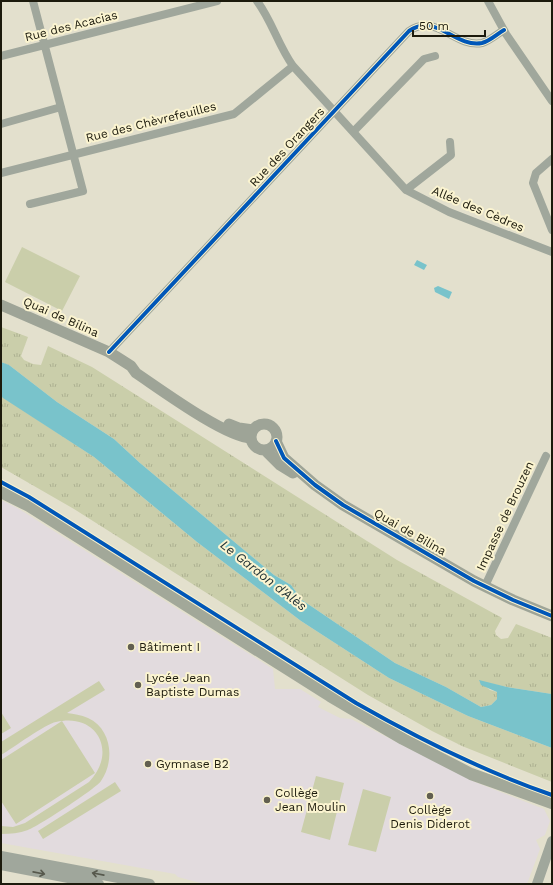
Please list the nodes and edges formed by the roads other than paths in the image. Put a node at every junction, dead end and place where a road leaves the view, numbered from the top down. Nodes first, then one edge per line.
1 (33, 1) edge
2 (217, 1) edge
3 (257, 1) edge
4 (488, 1) edge
5 (504, 30) junction
6 (45, 45) junction
7 (1, 56) edge
8 (435, 56) dead end
9 (293, 66) junction
10 (552, 101) edge
11 (61, 107) junction
12 (335, 110) junction
13 (1, 124) edge
14 (353, 132) junction
15 (450, 142) dead end
16 (74, 154) junction
17 (552, 159) edge
18 (1, 173) edge
19 (406, 190) junction
20 (30, 204) dead end
21 (552, 230) edge
22 (552, 252) edge
23 (1, 305) edge
24 (109, 352) junction
25 (252, 434) junction
26 (276, 442) junction
27 (265, 450) junction
28 (546, 456) dead end
29 (315, 485) junction
30 (1, 492) edge
31 (485, 586) junction
32 (552, 616) edge
33 (552, 803) edge
34 (552, 841) edge
35 (1, 856) edge
36 (1, 865) edge
37 (99, 884) edge
38 (150, 884) edge
39 (537, 884) edge

1 - 6 street
2 - 6 street, Rue des Acacias
3 - 9 street, Allée des Cèdres
4 - 5 street
5 - 10 street
5 - 12 street, Rue des Orangers
6 - 7 street, Rue des Acacias
6 - 11 street
8 - 14 street
9 - 12 street, Allée des Cèdres
9 - 16 street, Rue des Chèvrefeuilles
11 - 13 street
11 - 16 street
12 - 14 street, Allée des Cèdres
12 - 24 street, Rue des Orangers
14 - 19 street, Allée des Cèdres
15 - 19 street
16 - 18 street, Rue des Chèvrefeuilles
16 - 20 street
17 - 21 street
19 - 22 street, Allée des Cèdres
23 - 24 main road, Quai de Bilina
24 - 25 main road, Quai de Bilina
25 - 26 main road
25 - 27 main road
26 - 27 main road
26 - 29 main road, Quai de Bilina
27 - 29 main road, Quai de Bilina
28 - 31 street, Impasse de Brouzen
29 - 31 main road, Quai de Bilina
30 - 33 main road
31 - 32 main road, Quai de Bilina
34 - 39 street
38 -> 35 street
36 -> 37 street

